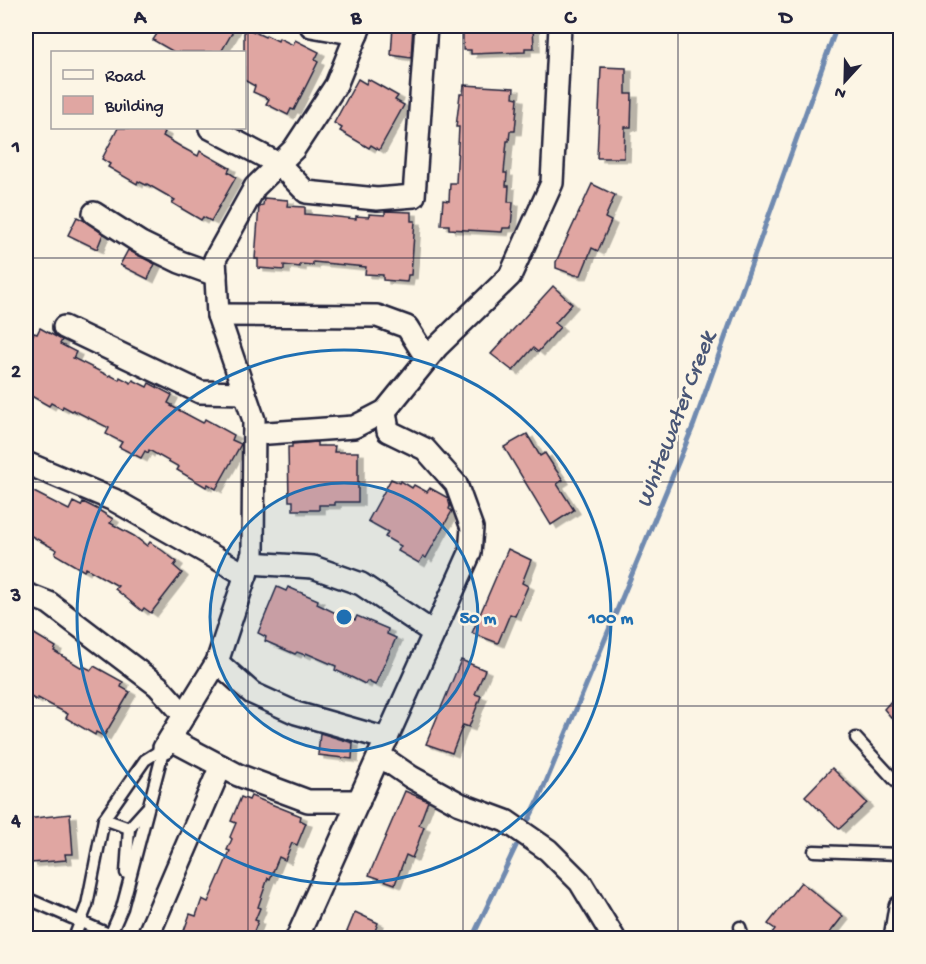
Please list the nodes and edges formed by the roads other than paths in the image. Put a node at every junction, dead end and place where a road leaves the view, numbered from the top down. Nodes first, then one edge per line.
1 (311, 26) edge
2 (426, 26) edge
3 (560, 26) edge
4 (358, 30) edge
5 (212, 129) edge
6 (279, 164) junction
7 (94, 213) dead end
8 (216, 275) junction
9 (218, 315) junction
10 (64, 327) dead end
11 (428, 359) junction
12 (245, 393) junction
13 (385, 411) junction
14 (254, 434) junction
15 (26, 463) edge
16 (248, 569) junction
17 (26, 594) edge
18 (434, 633) junction
19 (217, 662) junction
20 (184, 715) junction
21 (856, 738) dead end
22 (167, 744) junction
23 (383, 747) junction
24 (221, 766) junction
25 (900, 786) edge
26 (359, 801) junction
27 (149, 806) junction
28 (104, 819) junction
29 (129, 828) junction
30 (814, 851) dead end
31 (900, 854) edge
32 (26, 898) edge
33 (124, 900) junction
34 (900, 907) edge
35 (81, 922) junction
36 (740, 927) dead end
37 (110, 937) edge
38 (147, 938) edge
39 (74, 939) edge
40 (297, 939) edge
41 (614, 939) edge
42 (743, 939) edge
43 (895, 939) edge

1 - 4 street
2 - 6 street
3 - 11 street
4 - 6 street
5 - 6 street
6 - 8 street
7 - 8 street
8 - 9 street
9 - 11 street
9 - 12 street
10 - 12 street
11 - 13 street
12 - 14 street
13 - 14 street
13 - 18 street
14 - 16 street
15 - 16 street
16 - 18 street
16 - 19 street
17 - 20 street
18 - 23 street
19 - 20 street
19 - 23 street
20 - 22 street
21 - 25 lane
22 - 24 street
22 - 27 lane
22 - 28 lane
23 - 26 street
23 - 41 street
24 - 26 street
24 - 38 street
26 - 40 street
27 - 29 lane
27 - 33 lane
28 - 29 lane
28 - 35 lane
29 - 33 lane
30 - 31 lane
32 - 35 lane
33 - 37 lane
34 - 43 street
35 - 37 lane
35 - 39 lane
36 - 42 lane

